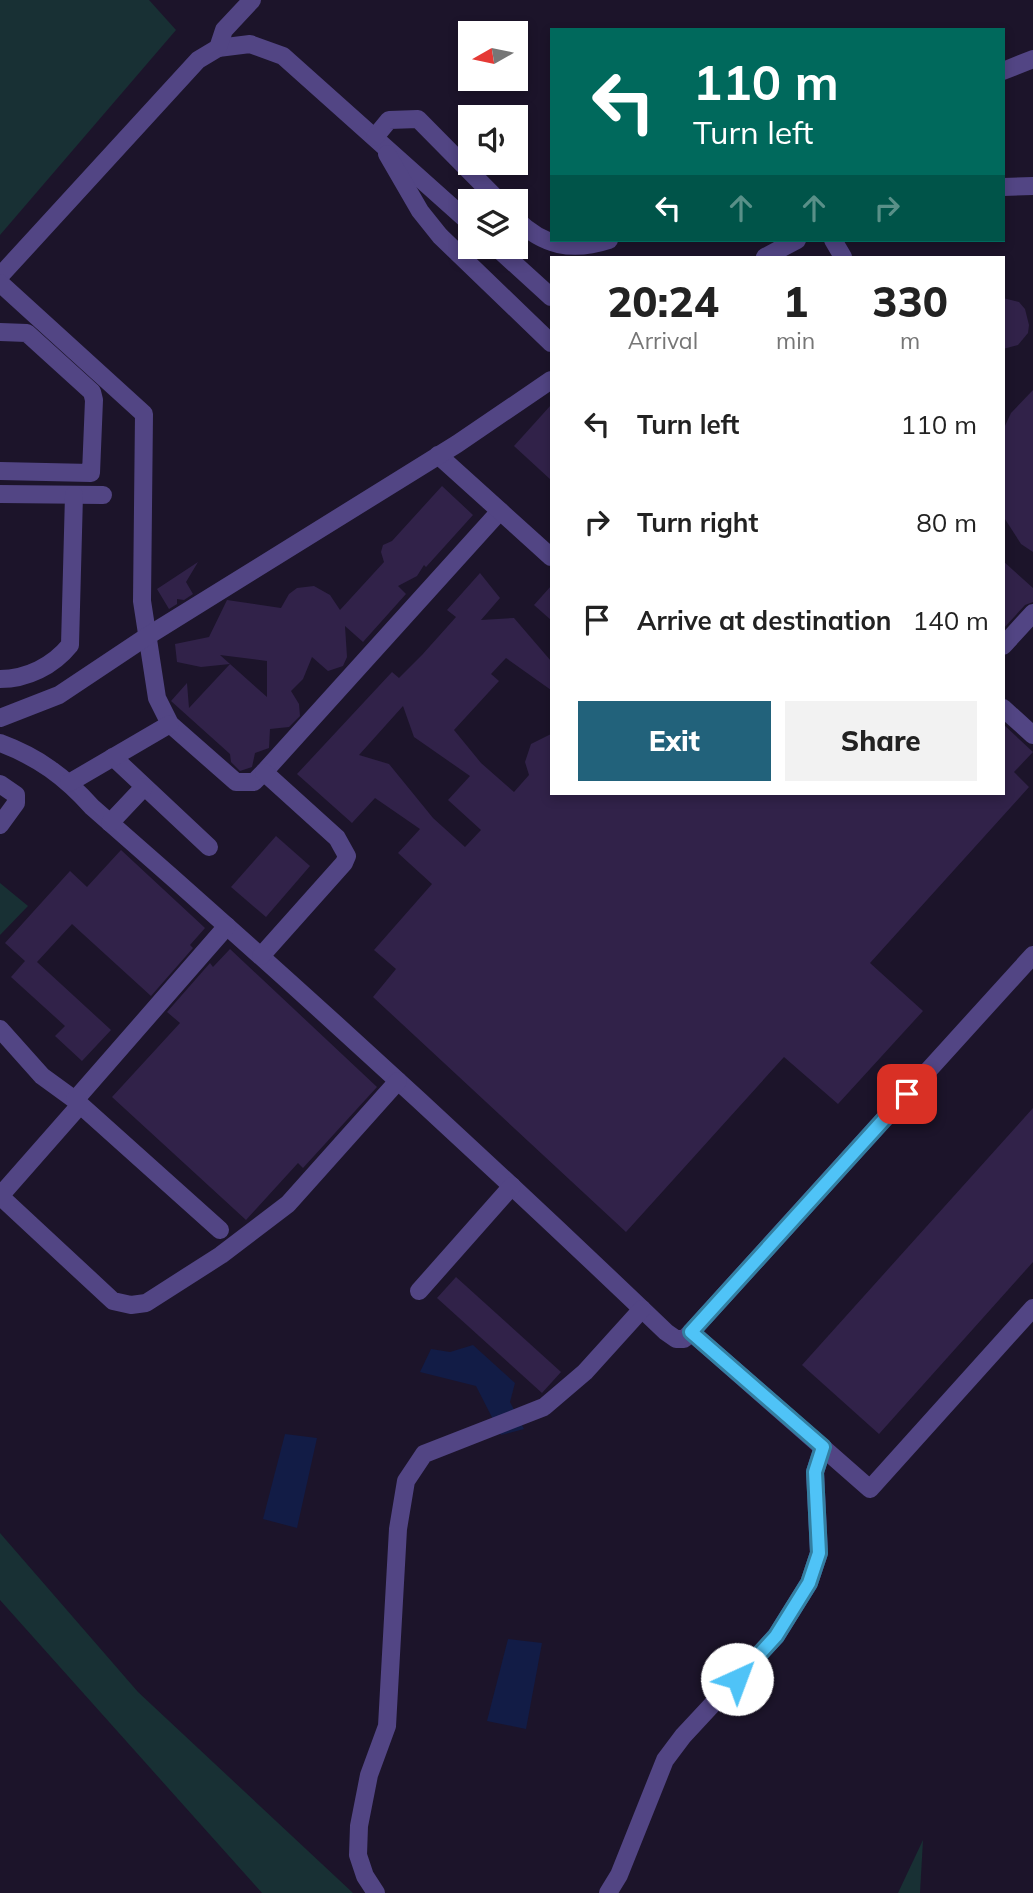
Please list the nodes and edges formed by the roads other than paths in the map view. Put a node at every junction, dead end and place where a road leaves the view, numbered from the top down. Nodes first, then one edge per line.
1 (252, 0) edge
2 (218, 48) junction
3 (1033, 59) edge
4 (1005, 70) edge
5 (377, 138) junction
6 (1033, 186) edge
7 (1005, 187) edge
8 (487, 189) edge
9 (458, 212) edge
10 (528, 229) edge
11 (601, 242) edge
12 (793, 242) edge
13 (767, 256) edge
14 (509, 259) edge
15 (0, 276) edge
16 (0, 283) edge
17 (550, 296) edge
18 (40, 319) junction
19 (0, 332) edge
20 (27, 333) junction
21 (550, 342) edge
22 (550, 381) edge
23 (438, 455) junction
24 (0, 471) edge
25 (85, 472) junction
26 (0, 494) edge
27 (79, 495) junction
28 (103, 495) dead end
29 (500, 510) junction
30 (550, 556) edge
31 (1033, 613) edge
32 (146, 636) junction
33 (1005, 644) edge
34 (0, 679) edge
35 (1005, 710) edge
36 (0, 718) edge
37 (170, 724) junction
38 (1033, 735) edge
39 (0, 743) edge
40 (113, 757) junction
41 (264, 772) junction
42 (69, 783) junction
43 (0, 784) edge
44 (144, 787) junction
45 (110, 823) junction
46 (0, 825) edge
47 (209, 847) dead end
48 (227, 926) junction
49 (1033, 955) edge
50 (261, 956) junction
51 (0, 1028) edge
52 (398, 1081) junction
53 (78, 1102) junction
54 (512, 1186) junction
55 (220, 1230) dead end
56 (419, 1291) dead end
57 (1033, 1308) edge
58 (642, 1310) junction
59 (691, 1332) junction
60 (823, 1447) junction
61 (376, 1893) edge
62 (608, 1893) edge

1 - 2 lane
2 - 5 lane
2 - 15 lane
3 - 4 lane
5 - 8 lane
5 - 9 lane
5 - 21 lane
6 - 7 lane
10 - 11 lane
12 - 13 lane
14 - 17 lane
16 - 18 lane
18 - 20 lane
18 - 32 lane
19 - 20 lane
20 - 25 lane
22 - 23 lane
23 - 29 lane
23 - 32 lane
24 - 25 lane
25 - 27 lane
26 - 27 lane
27 - 28 lane
27 - 34 lane
29 - 30 lane
29 - 41 lane
31 - 33 lane
32 - 36 lane
32 - 37 lane
35 - 38 lane
37 - 40 lane
37 - 41 lane
39 - 42 lane
40 - 42 lane
40 - 44 lane
41 - 50 lane
42 - 45 lane
43 - 46 lane
44 - 45 lane
44 - 47 lane
45 - 48 lane
48 - 50 lane
48 - 53 lane
49 - 59 lane
50 - 52 lane
51 - 53 lane
52 - 53 lane
52 - 54 lane
53 - 55 lane
54 - 56 lane
54 - 58 lane
57 - 60 lane
58 - 59 lane
58 - 61 lane
59 - 60 lane
60 - 62 lane

